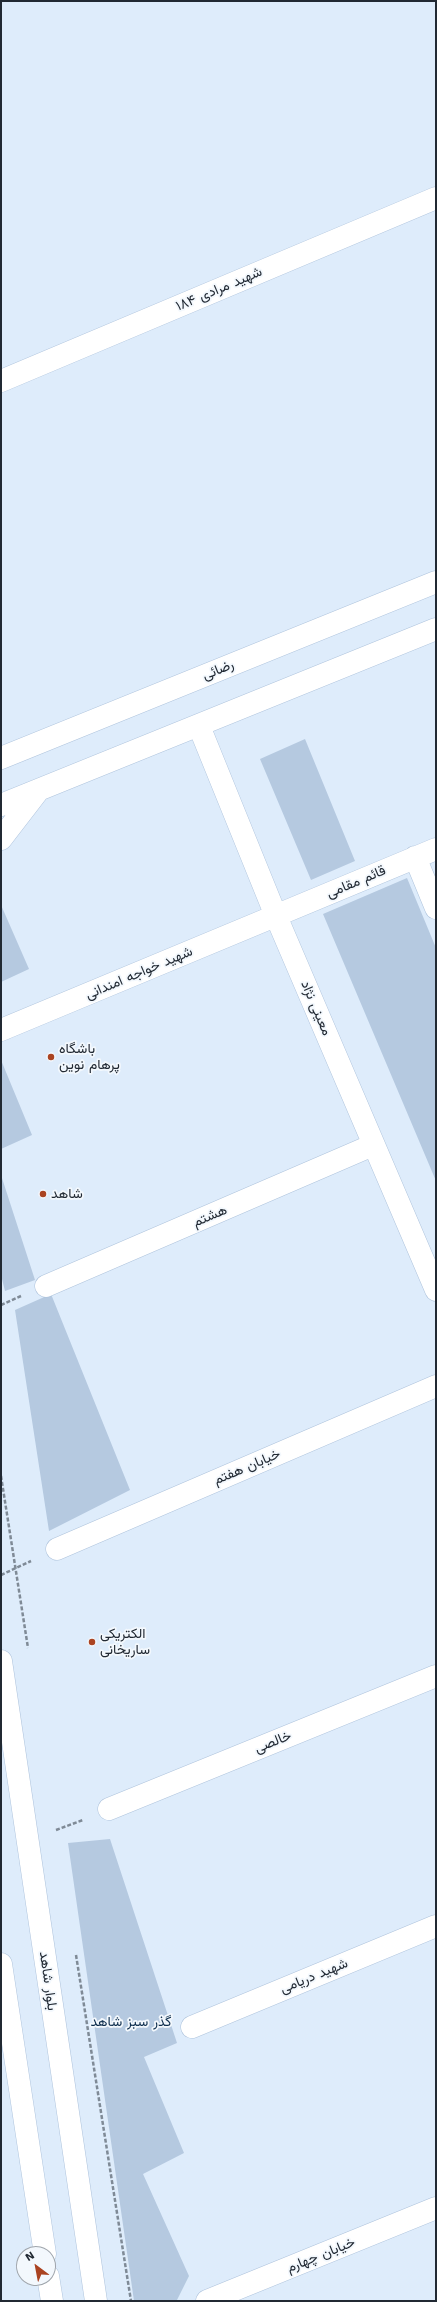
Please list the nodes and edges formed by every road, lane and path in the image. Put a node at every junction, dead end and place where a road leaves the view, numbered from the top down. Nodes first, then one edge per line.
1 (436, 198) edge
2 (1, 381) edge
3 (436, 582) edge
4 (436, 629) edge
5 (199, 726) junction
6 (1, 758) edge
7 (40, 789) junction
8 (1, 805) edge
9 (1, 839) edge
10 (436, 849) edge
11 (415, 858) junction
12 (436, 908) edge
13 (276, 916) junction
14 (1, 1030) edge
15 (373, 1145) junction
16 (46, 1286) dead end
17 (436, 1290) edge
18 (436, 1386) edge
19 (58, 1549) joint
20 (1, 1574) edge
21 (1, 1661) edge
22 (436, 1676) edge
23 (109, 1809) dead end
24 (436, 1926) edge
25 (1, 1964) edge
26 (192, 2027) dead end
27 (436, 2208) edge
28 (44, 2246) edge
29 (50, 2286) edge
30 (52, 2301) edge
31 (96, 2301) edge
32 (207, 2301) edge

1 - 2 street, شهید مرادی ۱۸۴
3 - 6 street, رضائی
4 - 5 street
5 - 7 street
5 - 13 street, معینی نژاد
7 - 8 street
7 - 9 street
10 - 11 street, قائم مقامی
11 - 12 street
11 - 13 street, قائم مقامی
13 - 14 street, شهید خواجه امندانی
13 - 15 street, معینی نژاد
15 - 16 street, هشتم
15 - 17 street, معینی نژاد
18 - 19 street, خیابان هفتم
19 - 20 path
21 - 31 street, بلوار شاهد
22 - 23 street, خالصی
24 - 26 street, شهید دریامی
25 - 28 street
27 - 32 street, خیابان چهارم
29 - 30 street

